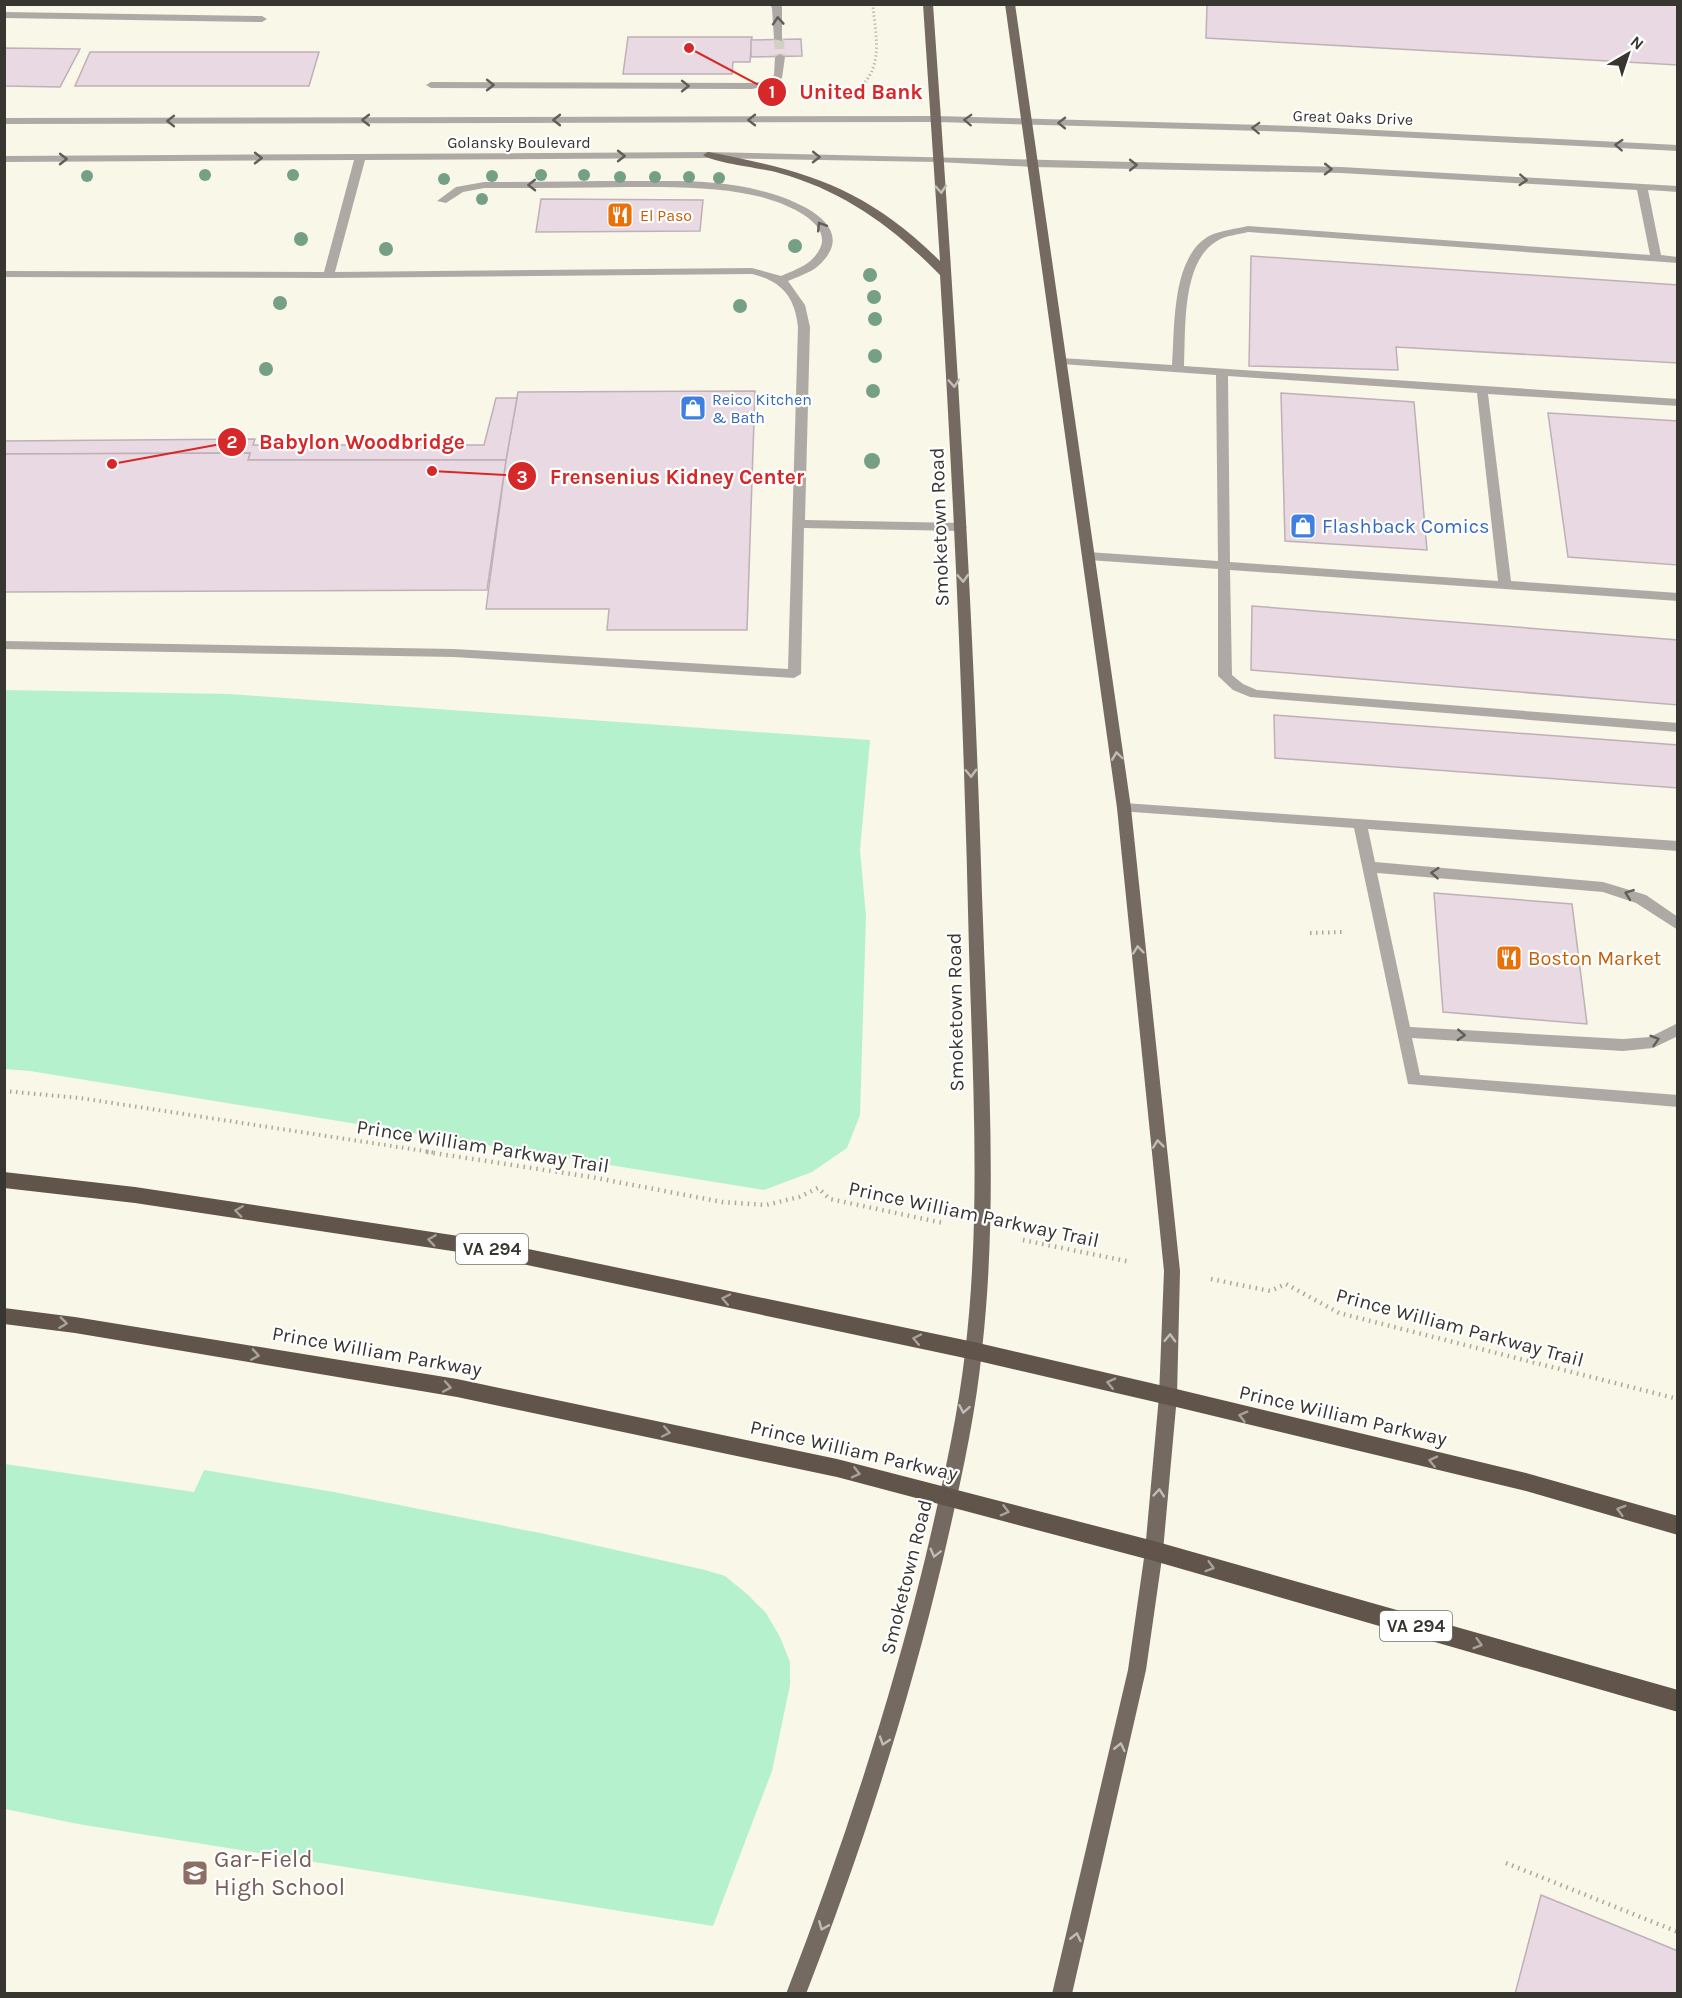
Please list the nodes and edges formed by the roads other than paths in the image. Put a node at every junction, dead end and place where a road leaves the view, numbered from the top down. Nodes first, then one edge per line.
1 (774, 4) edge
2 (928, 4) edge
3 (1010, 4) edge
4 (4, 15) edge
5 (262, 19) dead end
6 (779, 39) tunnel mouth
7 (780, 57) tunnel mouth
8 (431, 85) dead end
9 (936, 120) junction
10 (4, 122) edge
11 (1027, 122) junction
12 (1677, 148) edge
13 (708, 155) junction
14 (360, 158) junction
15 (4, 159) edge
16 (938, 159) junction
17 (1033, 164) junction
18 (1641, 187) junction
19 (1677, 189) edge
20 (442, 201) dead end
21 (1656, 259) junction
22 (1677, 260) edge
23 (4, 274) edge
24 (946, 274) junction
25 (329, 275) junction
26 (782, 280) junction
27 (1061, 361) junction
28 (1178, 369) junction
29 (1222, 372) junction
30 (1482, 390) junction
31 (1677, 403) edge
32 (799, 524) junction
33 (961, 527) junction
34 (1088, 556) junction
35 (1223, 566) junction
36 (1505, 586) junction
37 (1677, 597) edge
38 (4, 645) edge
39 (1677, 728) edge
40 (1124, 808) junction
41 (1360, 824) junction
42 (1677, 846) edge
43 (1369, 867) junction
44 (1677, 925) edge
45 (1677, 1029) edge
46 (1403, 1032) junction
47 (1677, 1101) edge
48 (4, 1180) edge
49 (4, 1316) edge
50 (974, 1351) junction
51 (1168, 1396) junction
52 (949, 1496) junction
53 (1677, 1526) edge
54 (1154, 1551) junction
55 (1677, 1701) edge
56 (796, 1994) edge
57 (1062, 1994) edge

6 -> 1 street
2 - 9 main road, Smoketown Road
3 - 11 main road
4 - 5 street
8 -> 7 street
9 -> 10 street, Golansky Boulevard
11 -> 9 street, Golansky Boulevard
9 - 16 main road, Smoketown Road
12 -> 11 street, Great Oaks Drive
11 - 17 main road
14 -> 13 street, Golansky Boulevard
13 -> 16 street, Golansky Boulevard
13 - 24 main road
15 -> 14 street, Golansky Boulevard
14 - 25 street
16 - 17 street, Golansky Boulevard
16 -> 24 main road, Smoketown Road
17 -> 18 street
17 - 27 main road
18 - 19 street
18 - 21 street
26 -> 20 street
21 - 22 street
21 - 28 street
23 - 25 street
24 -> 33 main road, Smoketown Road
25 - 26 street
26 - 32 street
27 - 28 street
27 - 34 main road
28 - 29 street
29 - 30 street
29 - 35 street
30 - 31 street
30 - 36 street
32 - 33 street
32 - 38 street
33 -> 50 main road, Smoketown Road
34 - 35 street
40 -> 34 main road
35 - 36 street
35 - 39 street
36 - 37 street
40 - 41 street
51 -> 40 main road
41 - 42 street
41 - 43 street
44 -> 43 street
43 - 46 street
46 -> 45 street
46 - 47 street
50 -> 48 highway, Prince William Parkway / VA 294
49 -> 52 highway, Prince William Parkway / VA 294
51 -> 50 highway, Prince William Parkway / VA 294
50 -> 52 main road, Smoketown Road
53 -> 51 highway, Prince William Parkway / VA 294
54 -> 51 main road
52 -> 54 highway, Prince William Parkway / VA 294
52 -> 56 main road, Smoketown Road
54 -> 55 highway, Prince William Parkway / VA 294
57 -> 54 main road

